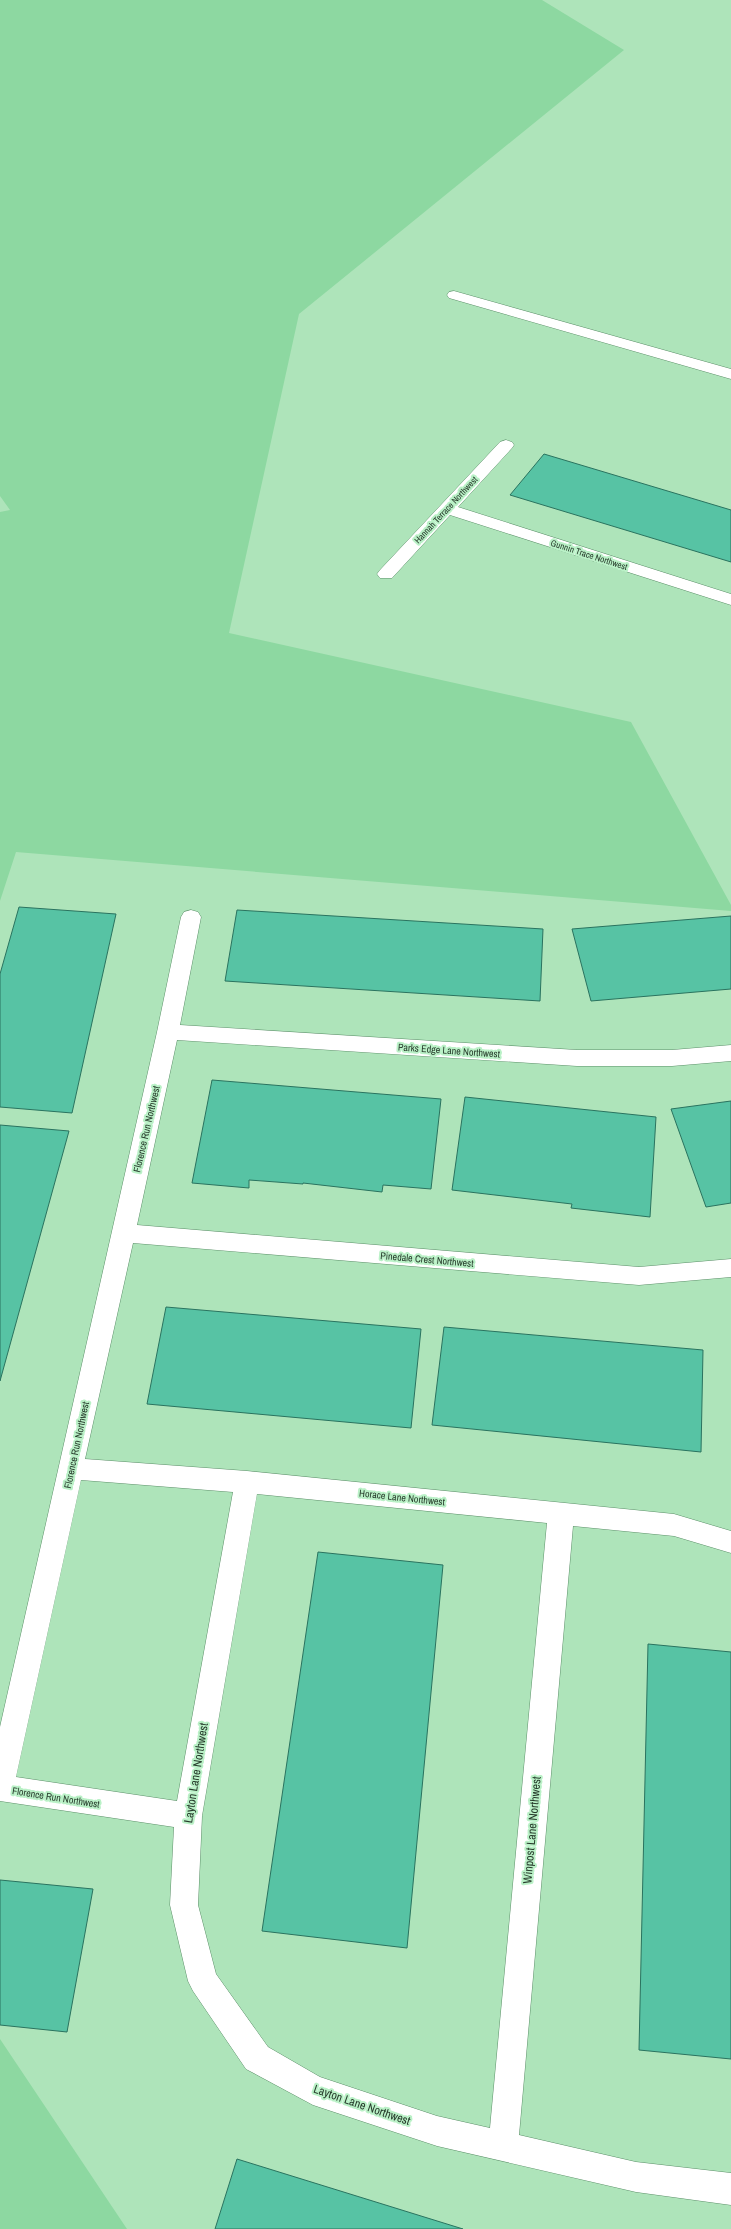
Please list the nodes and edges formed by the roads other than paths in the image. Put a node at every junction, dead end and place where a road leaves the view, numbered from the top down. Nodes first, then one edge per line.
1 (454, 295) dead end
2 (731, 374) edge
3 (506, 445) dead end
4 (448, 509) junction
5 (386, 574) dead end
6 (731, 600) edge
7 (191, 916) dead end
8 (168, 1032) junction
9 (731, 1053) edge
10 (123, 1233) junction
11 (731, 1268) edge
12 (71, 1469) junction
13 (248, 1482) junction
14 (561, 1513) junction
15 (731, 1542) edge
16 (188, 1816) junction
17 (503, 2147) junction
18 (731, 2189) edge

1 - 2 lane
3 - 4 street, Hannah Terrace Northwest
4 - 5 street, Hannah Terrace Northwest
4 - 6 street, Gunnin Trace Northwest
7 - 8 street, Florence Run Northwest
8 - 9 street, Parks Edge Lane Northwest
8 - 10 street, Florence Run Northwest
10 - 11 street, Pinedale Crest Northwest
10 - 12 street, Florence Run Northwest
12 - 13 street, Horace Lane Northwest
12 - 16 street, Florence Run Northwest
13 - 14 street, Horace Lane Northwest
13 - 16 street, Layton Lane Northwest
14 - 15 street, Horace Lane Northwest
14 - 17 street, Winpost Lane Northwest
16 - 17 street, Layton Lane Northwest
17 - 18 street, Layton Lane Northwest

